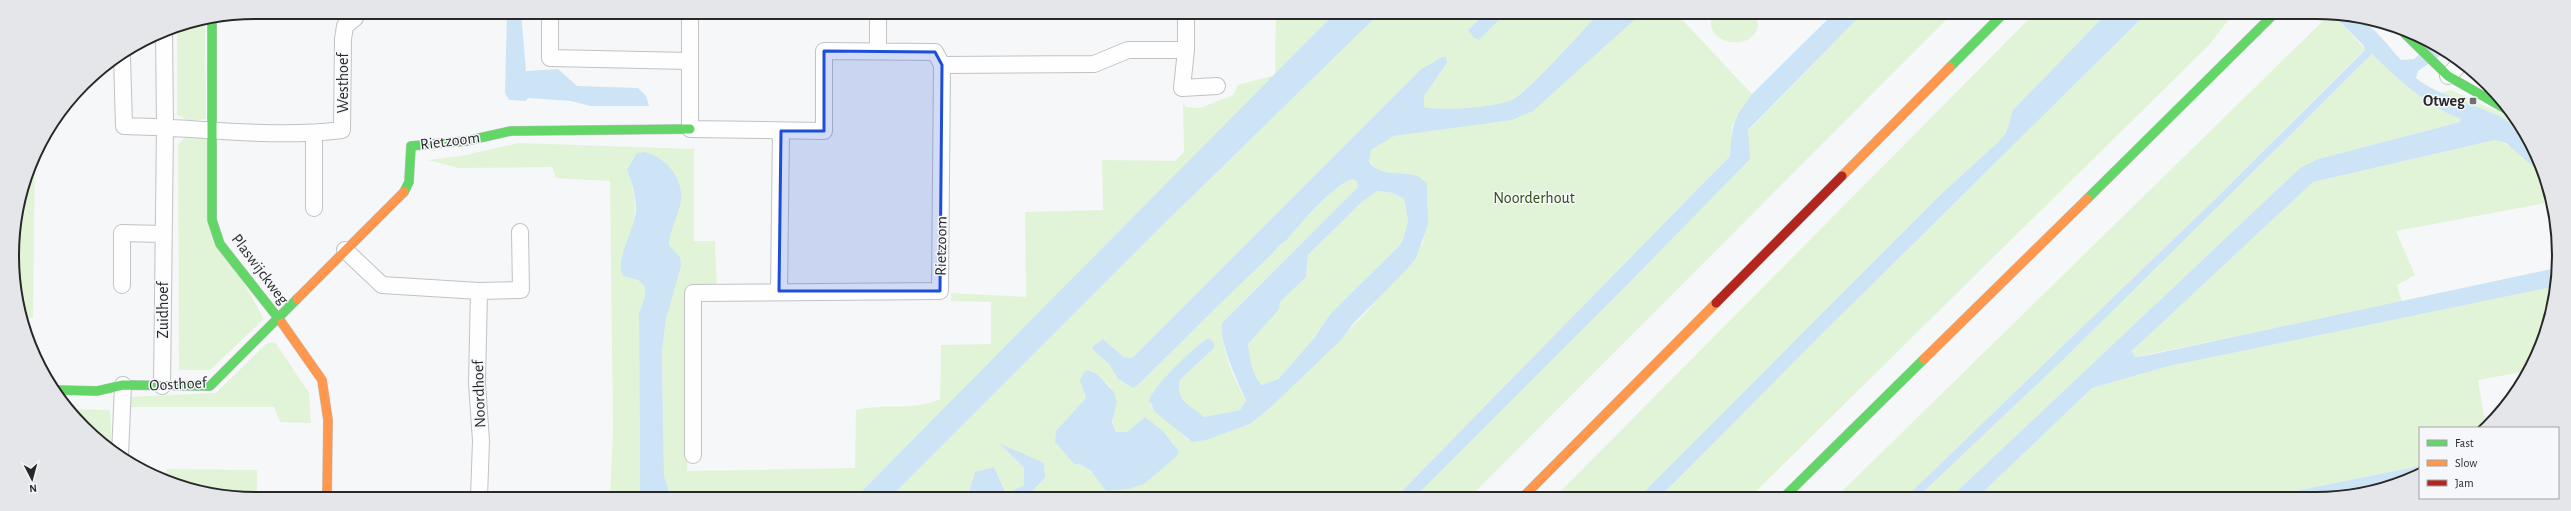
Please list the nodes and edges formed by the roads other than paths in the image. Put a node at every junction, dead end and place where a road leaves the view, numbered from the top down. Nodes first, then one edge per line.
1 (354, 19) edge
2 (550, 19) edge
3 (690, 19) edge
4 (878, 19) edge
5 (1186, 19) edge
6 (1998, 19) edge
7 (2269, 19) edge
8 (212, 23) edge
9 (164, 37) edge
10 (2410, 38) edge
11 (878, 50) junction
12 (1186, 50) junction
13 (122, 60) edge
14 (689, 61) junction
15 (942, 65) junction
16 (2457, 67) edge
17 (2448, 76) junction
18 (1217, 86) dead end
19 (2496, 103) edge
20 (166, 127) junction
21 (690, 129) junction
22 (211, 130) junction
23 (782, 131) junction
24 (314, 134) junction
25 (314, 208) dead end
26 (520, 232) dead end
27 (163, 234) junction
28 (345, 250) junction
29 (122, 284) dead end
30 (479, 291) junction
31 (779, 291) junction
32 (278, 318) junction
33 (123, 385) junction
34 (162, 386) junction
35 (61, 390) edge
36 (120, 449) edge
37 (692, 455) dead end
38 (327, 492) edge
39 (480, 492) edge
40 (1528, 492) edge
41 (1789, 492) edge

1 - 24 street, Westhoef
2 - 14 street
3 - 14 street
4 - 11 street
5 - 12 street
6 - 40 main road
7 - 41 main road
8 - 22 main road, Plaswijckweg
9 - 20 street, Zuidhoef
10 - 17 main road
11 - 15 street, Rietzoom
11 - 23 street, Rietzoom
12 - 15 street
12 - 18 street
13 - 20 street
14 - 21 street
15 - 31 street, Rietzoom
16 - 17 street
17 - 19 main road
20 - 22 street
20 - 27 street, Zuidhoef
21 - 23 street, Rietzoom
21 - 28 main road, Rietzoom
22 - 24 street, Westhoef
22 - 32 main road, Plaswijckweg
23 - 31 street
24 - 25 street
26 - 30 street
27 - 29 street
27 - 34 street, Zuidhoef
28 - 30 street
28 - 32 main road, Rietzoom
30 - 39 street, Noordhoef
31 - 37 street, Rietzoom
32 - 34 main road, Oosthoef
32 - 38 main road, Plaswijckweg
33 - 34 main road, Oosthoef
33 - 35 main road, Oosthoef
33 - 36 street

